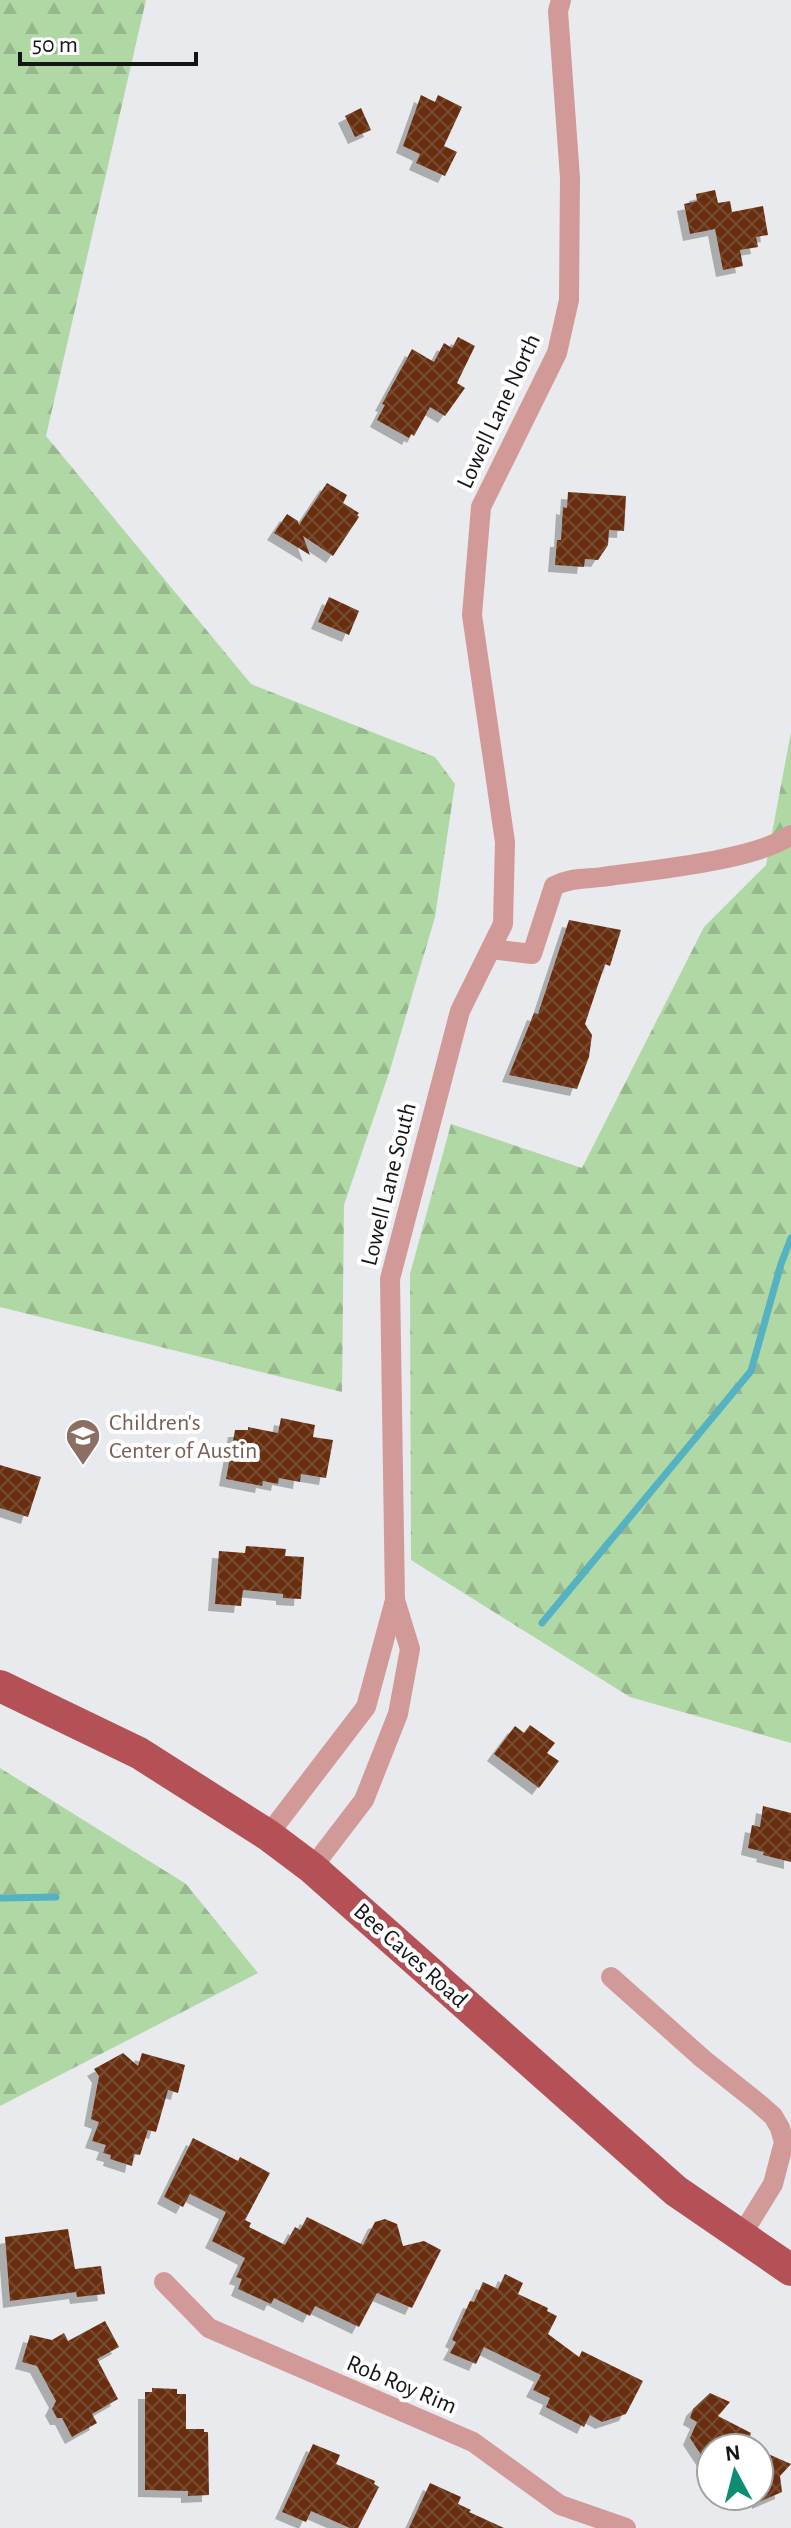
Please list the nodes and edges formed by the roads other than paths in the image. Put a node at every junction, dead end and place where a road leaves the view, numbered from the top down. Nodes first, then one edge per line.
1 (561, 0) edge
2 (791, 835) edge
3 (505, 842) joint
4 (491, 949) junction
5 (395, 1600) junction
6 (0, 1686) edge
7 (268, 1835) junction
8 (312, 1868) junction
9 (611, 1977) dead end
10 (741, 2236) junction
11 (791, 2270) edge
12 (164, 2282) dead end
13 (626, 2528) edge

1 - 3 street, Lowell Lane North
2 - 4 street
3 - 4 street, Lowell Lane South
4 - 5 street, Lowell Lane South
5 - 7 street, Lowell Lane South
5 - 8 street, Lowell Lane South
6 - 7 main road, Bee Caves Road
7 - 8 main road, Bee Caves Road
8 - 10 main road, Bee Caves Road
9 - 10 street
10 - 11 main road, Bee Caves Road
12 - 13 street, Rob Roy Rim

